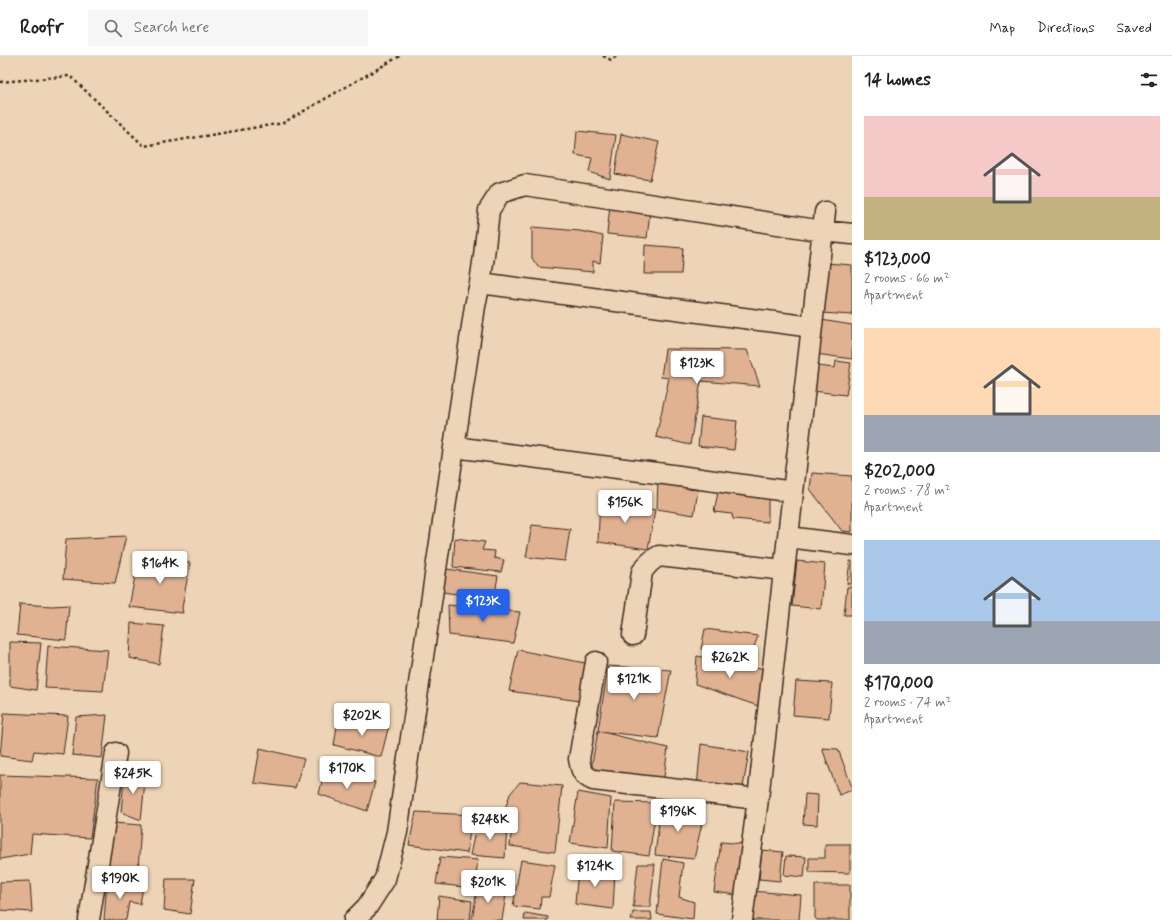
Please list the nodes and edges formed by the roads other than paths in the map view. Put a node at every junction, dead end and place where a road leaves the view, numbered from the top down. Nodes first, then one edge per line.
1 (825, 212) dead end
2 (823, 231) junction
3 (852, 234) edge
4 (480, 283) junction
5 (812, 327) junction
6 (454, 447) junction
7 (793, 492) junction
8 (788, 537) junction
9 (852, 545) edge
10 (784, 570) junction
11 (632, 635) dead end
12 (596, 662) dead end
13 (116, 752) dead end
14 (758, 799) junction
15 (89, 920) edge
16 (354, 920) edge
17 (742, 920) edge

1 - 2 street
2 - 3 street
2 - 4 street
2 - 5 street
4 - 5 street
4 - 6 street
5 - 7 street
6 - 7 street
6 - 16 street
7 - 8 street
8 - 9 street
8 - 10 street
10 - 11 street
10 - 14 street
12 - 14 street
13 - 15 street
14 - 17 street

